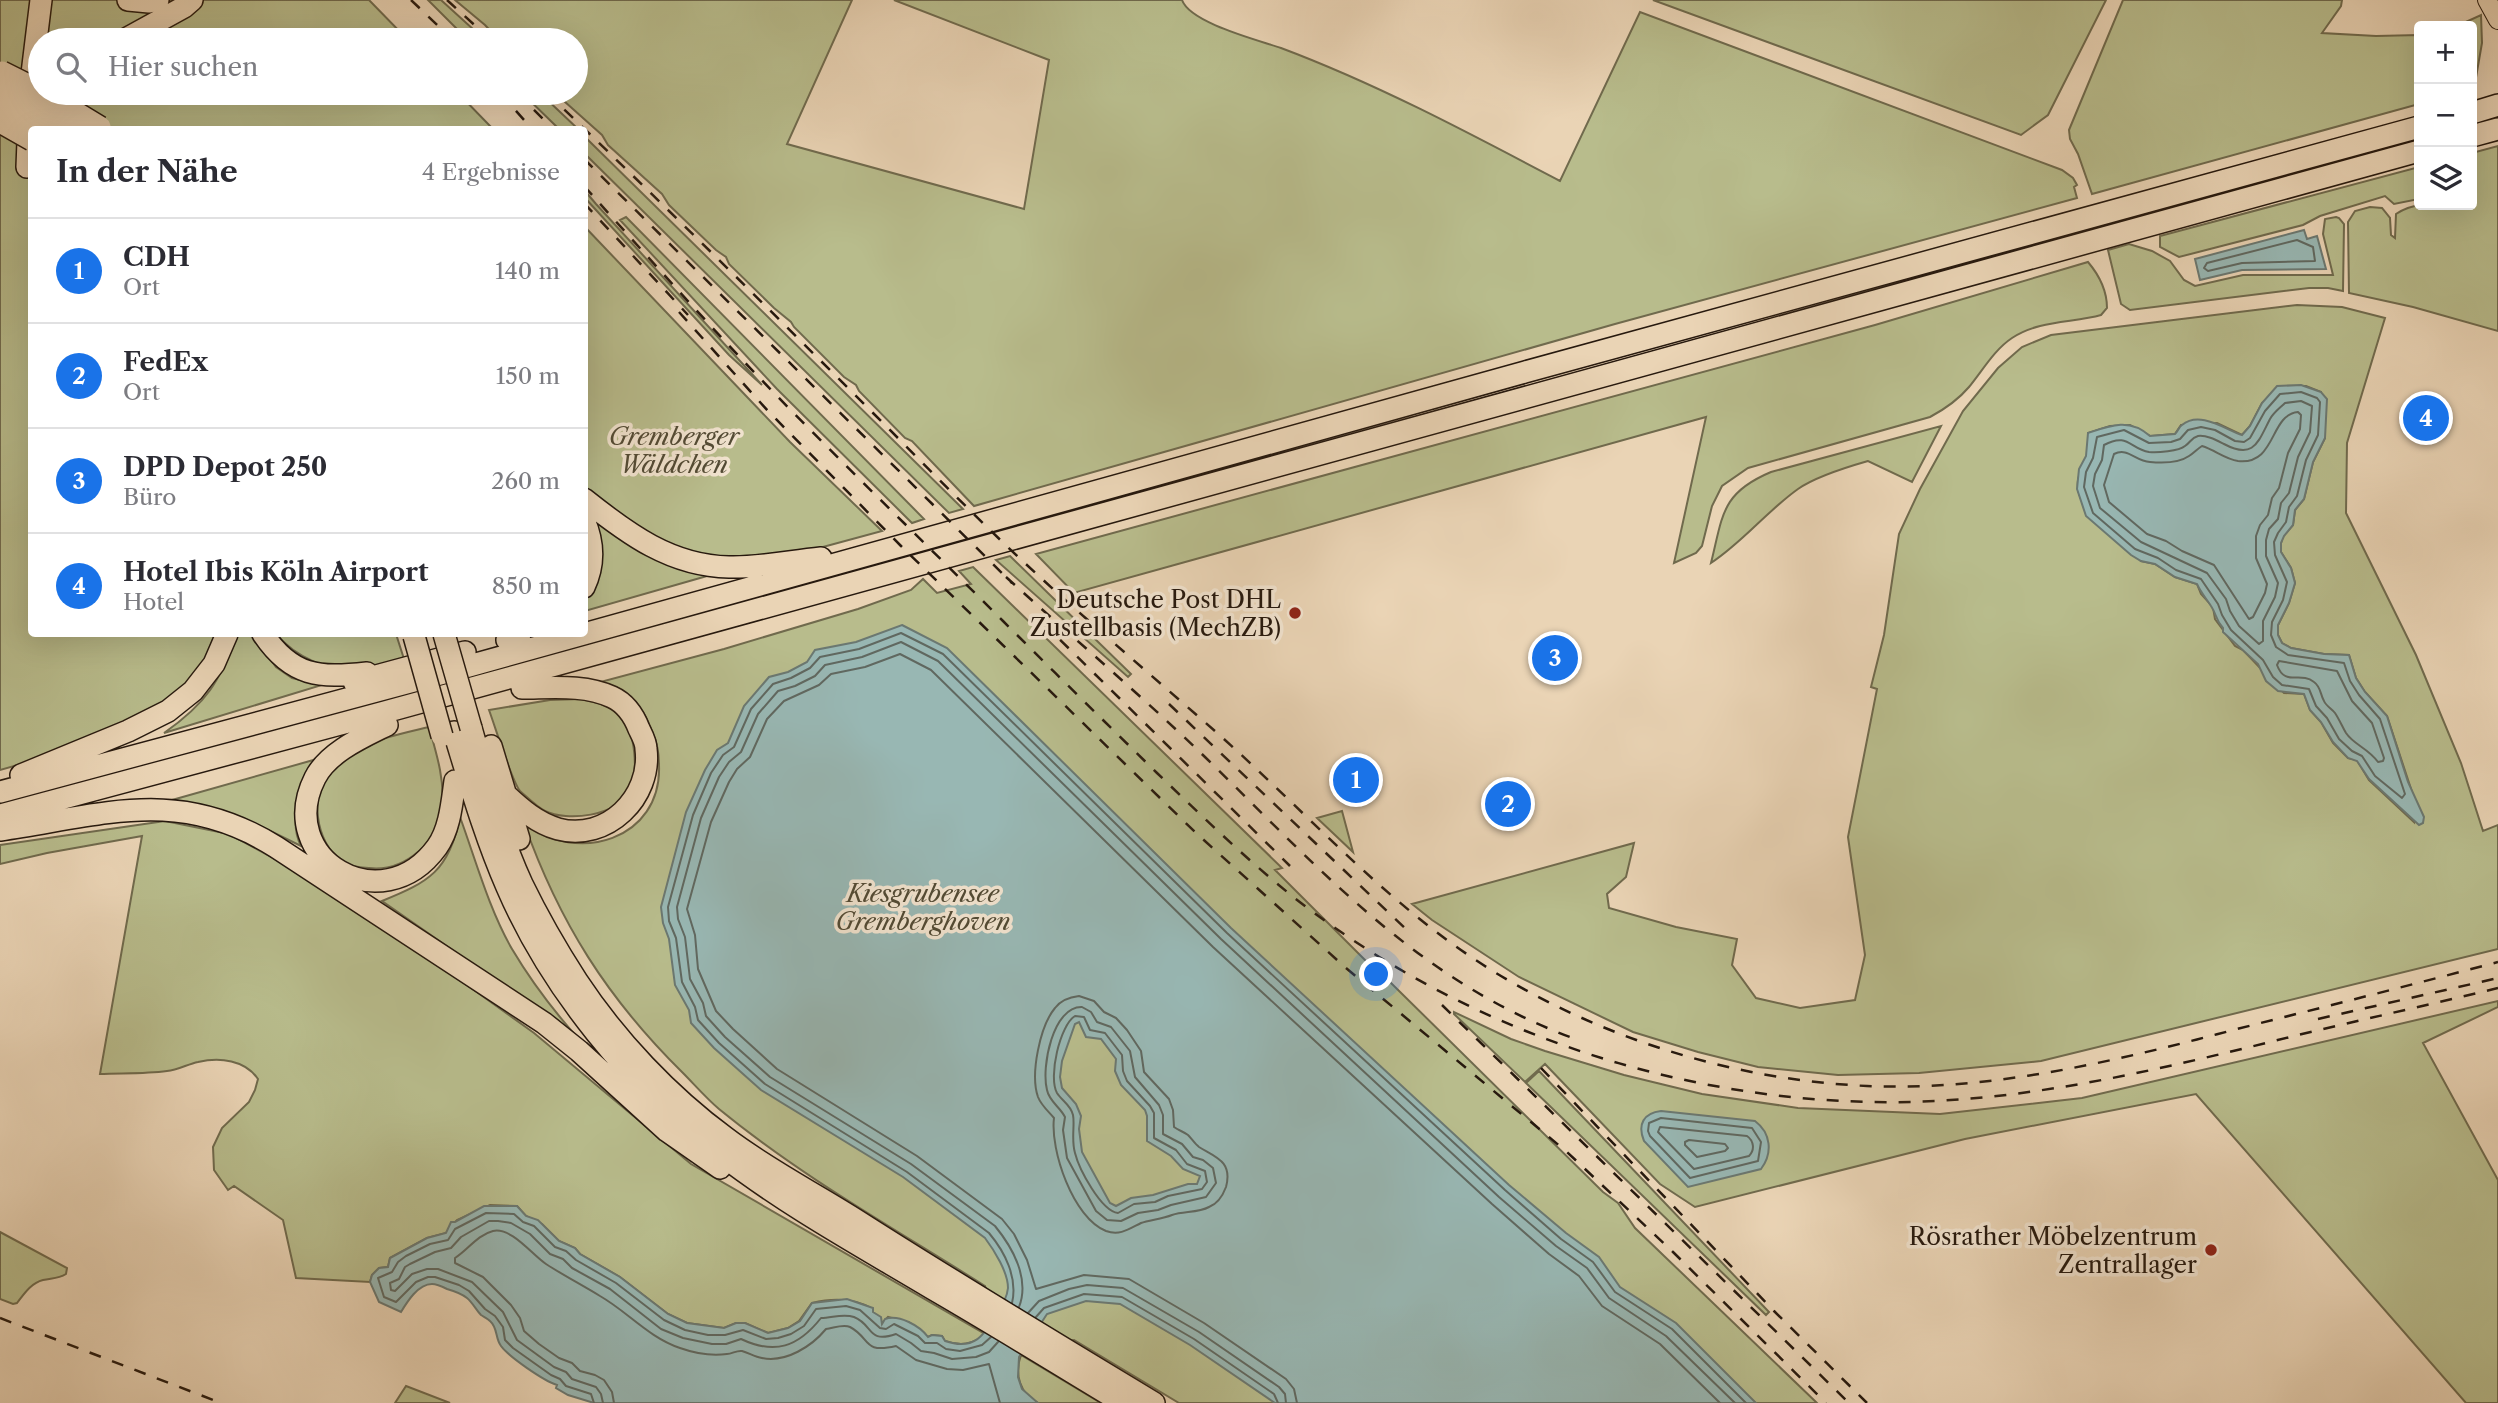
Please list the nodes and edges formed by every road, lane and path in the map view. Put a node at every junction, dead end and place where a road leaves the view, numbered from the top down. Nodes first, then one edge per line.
1 (41, 0) edge
2 (128, 0) edge
3 (158, 0) edge
4 (192, 0) edge
5 (2487, 0) edge
6 (2498, 20) edge
7 (38, 28) edge
8 (146, 28) edge
9 (1, 77) edge
10 (28, 87) edge
11 (28, 99) edge
12 (29, 105) edge
13 (36, 105) edge
14 (64, 105) edge
15 (70, 105) edge
16 (0, 106) edge
17 (2498, 106) edge
18 (2477, 112) edge
19 (0, 122) edge
20 (29, 126) edge
21 (44, 126) edge
22 (50, 126) edge
23 (69, 126) edge
24 (99, 126) edge
25 (2414, 128) edge
26 (2498, 129) edge
27 (2477, 135) edge
28 (28, 138) edge
29 (28, 141) edge
30 (2414, 152) edge
31 (27, 167) dead end
32 (588, 502) edge
33 (588, 530) edge
34 (885, 551) junction
35 (793, 561) junction
36 (588, 577) edge
37 (760, 607) junction
38 (588, 618) edge
39 (588, 632) edge
40 (226, 637) edge
41 (266, 637) edge
42 (419, 637) edge
43 (445, 637) edge
44 (459, 637) edge
45 (514, 637) edge
46 (570, 637) edge
47 (390, 671) junction
48 (522, 688) junction
49 (387, 725) junction
50 (463, 730) junction
51 (218, 733) junction
52 (266, 744) junction
53 (454, 781) junction
54 (0, 786) edge
55 (0, 792) edge
56 (505, 794) junction
57 (0, 815) edge
58 (0, 830) edge
59 (507, 888) junction
60 (812, 1204) junction
61 (1046, 1347) junction
62 (1123, 1403) edge
63 (1154, 1403) edge

1 - 7 highway
2 - 3 highway
4 - 8 highway
5 - 6 main road
9 - 10 highway, bridge
9 - 11 highway, bridge
12 - 20 highway
13 - 23 highway, bridge
14 - 24 highway, bridge
15 - 22 highway
16 - 21 highway, bridge
17 - 18 highway
19 - 28 highway, bridge
25 - 34 highway
26 - 27 highway
29 - 31 highway
30 - 37 highway
32 - 35 highway
33 - 36 highway
34 - 35 highway
34 - 39 highway
35 - 38 highway
37 - 48 highway
37 - 52 highway
40 - 54 highway
41 - 47 highway
42 - 50 highway
43 - 50 highway, bridge
44 - 50 highway
45 - 47 highway
46 - 51 highway
47 - 51 highway
48 - 49 highway
48 - 56 highway
49 - 52 highway
49 - 53 highway
50 - 53 highway
50 - 56 highway
50 - 59 highway
50 - 60 highway
51 - 55 highway
52 - 57 highway
53 - 59 highway
56 - 60 highway
58 - 60 highway
59 - 60 highway
60 - 61 highway
61 - 62 highway
61 - 63 highway

